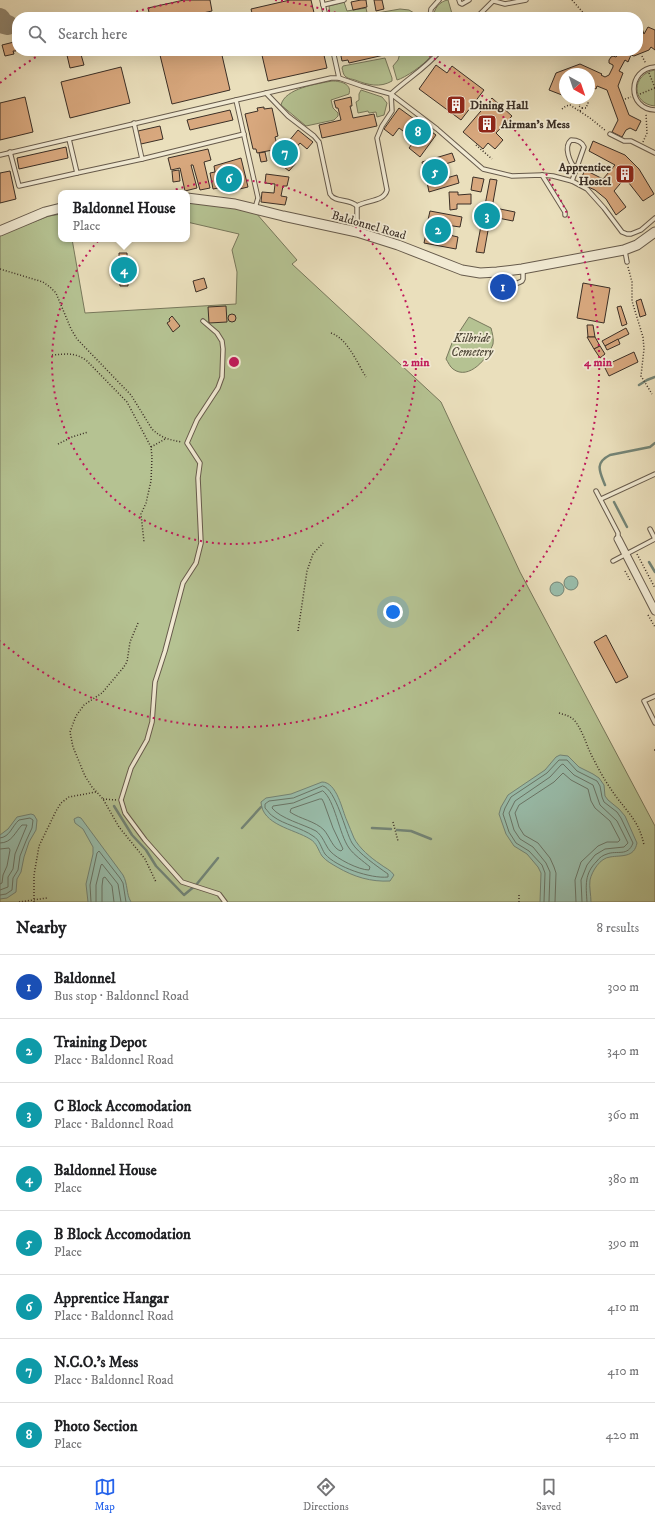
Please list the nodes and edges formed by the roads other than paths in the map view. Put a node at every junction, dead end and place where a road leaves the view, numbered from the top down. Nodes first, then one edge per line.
1 (322, 0) edge
2 (344, 0) edge
3 (439, 0) edge
4 (459, 0) edge
5 (469, 0) edge
6 (494, 0) edge
7 (526, 0) edge
8 (323, 5) junction
9 (325, 12) edge
10 (431, 12) edge
11 (482, 12) edge
12 (334, 56) edge
13 (435, 56) edge
14 (655, 67) edge
15 (339, 78) junction
16 (266, 93) junction
17 (391, 94) junction
18 (236, 100) junction
19 (655, 110) edge
20 (134, 124) junction
21 (244, 134) junction
22 (610, 134) road end
23 (69, 139) junction
24 (10, 152) junction
25 (655, 153) edge
26 (0, 155) edge
27 (142, 158) junction
28 (576, 169) junction
29 (77, 173) junction
30 (542, 174) junction
31 (572, 181) junction
32 (190, 198) edge
33 (357, 206) junction
34 (58, 209) edge
35 (254, 209) junction
36 (565, 215) dead end
37 (655, 218) edge
38 (0, 231) edge
39 (357, 232) junction
40 (655, 232) edge
41 (624, 250) junction
42 (627, 262) road end
43 (522, 269) junction
44 (498, 272) junction
45 (203, 322) dead end
46 (655, 474) edge
47 (596, 491) dead end
48 (601, 499) junction
49 (650, 530) dead end
50 (618, 539) joint
51 (655, 539) edge
52 (626, 554) junction
53 (613, 561) dead end
54 (655, 611) edge
55 (655, 696) edge
56 (655, 723) edge
57 (226, 902) edge

1 - 8 lane
2 - 8 lane
3 - 10 lane
4 - 5 lane
6 - 7 lane
6 - 11 lane
8 - 9 lane
12 - 15 lane
13 - 17 lane
14 - 19 lane
15 - 16 lane
15 - 17 lane
16 - 18 lane
16 - 33 lane
17 - 30 lane
17 - 33 lane
18 - 20 lane
18 - 21 lane
20 - 23 lane
20 - 27 lane
21 - 27 lane
21 - 35 lane
22 - 25 lane
23 - 24 lane
23 - 29 lane
24 - 26 lane
24 - 29 lane
27 - 29 lane
28 - 28 lane
28 - 31 lane
30 - 31 lane
30 - 36 lane
31 - 37 lane
32 - 35 street, Baldonnel Road
33 - 39 lane
34 - 38 street
35 - 39 street, Baldonnel Road
39 - 44 street, Baldonnel Road
40 - 41 street, Baldonnel Road
41 - 42 lane
41 - 43 street, Baldonnel Road
43 - 44 street, Baldonnel Road
43 - 44 lane
45 - 57 lane
46 - 48 lane
47 - 48 lane
48 - 50 lane
49 - 51 lane
50 - 52 street
51 - 52 lane
52 - 53 lane
52 - 54 street
55 - 56 lane

